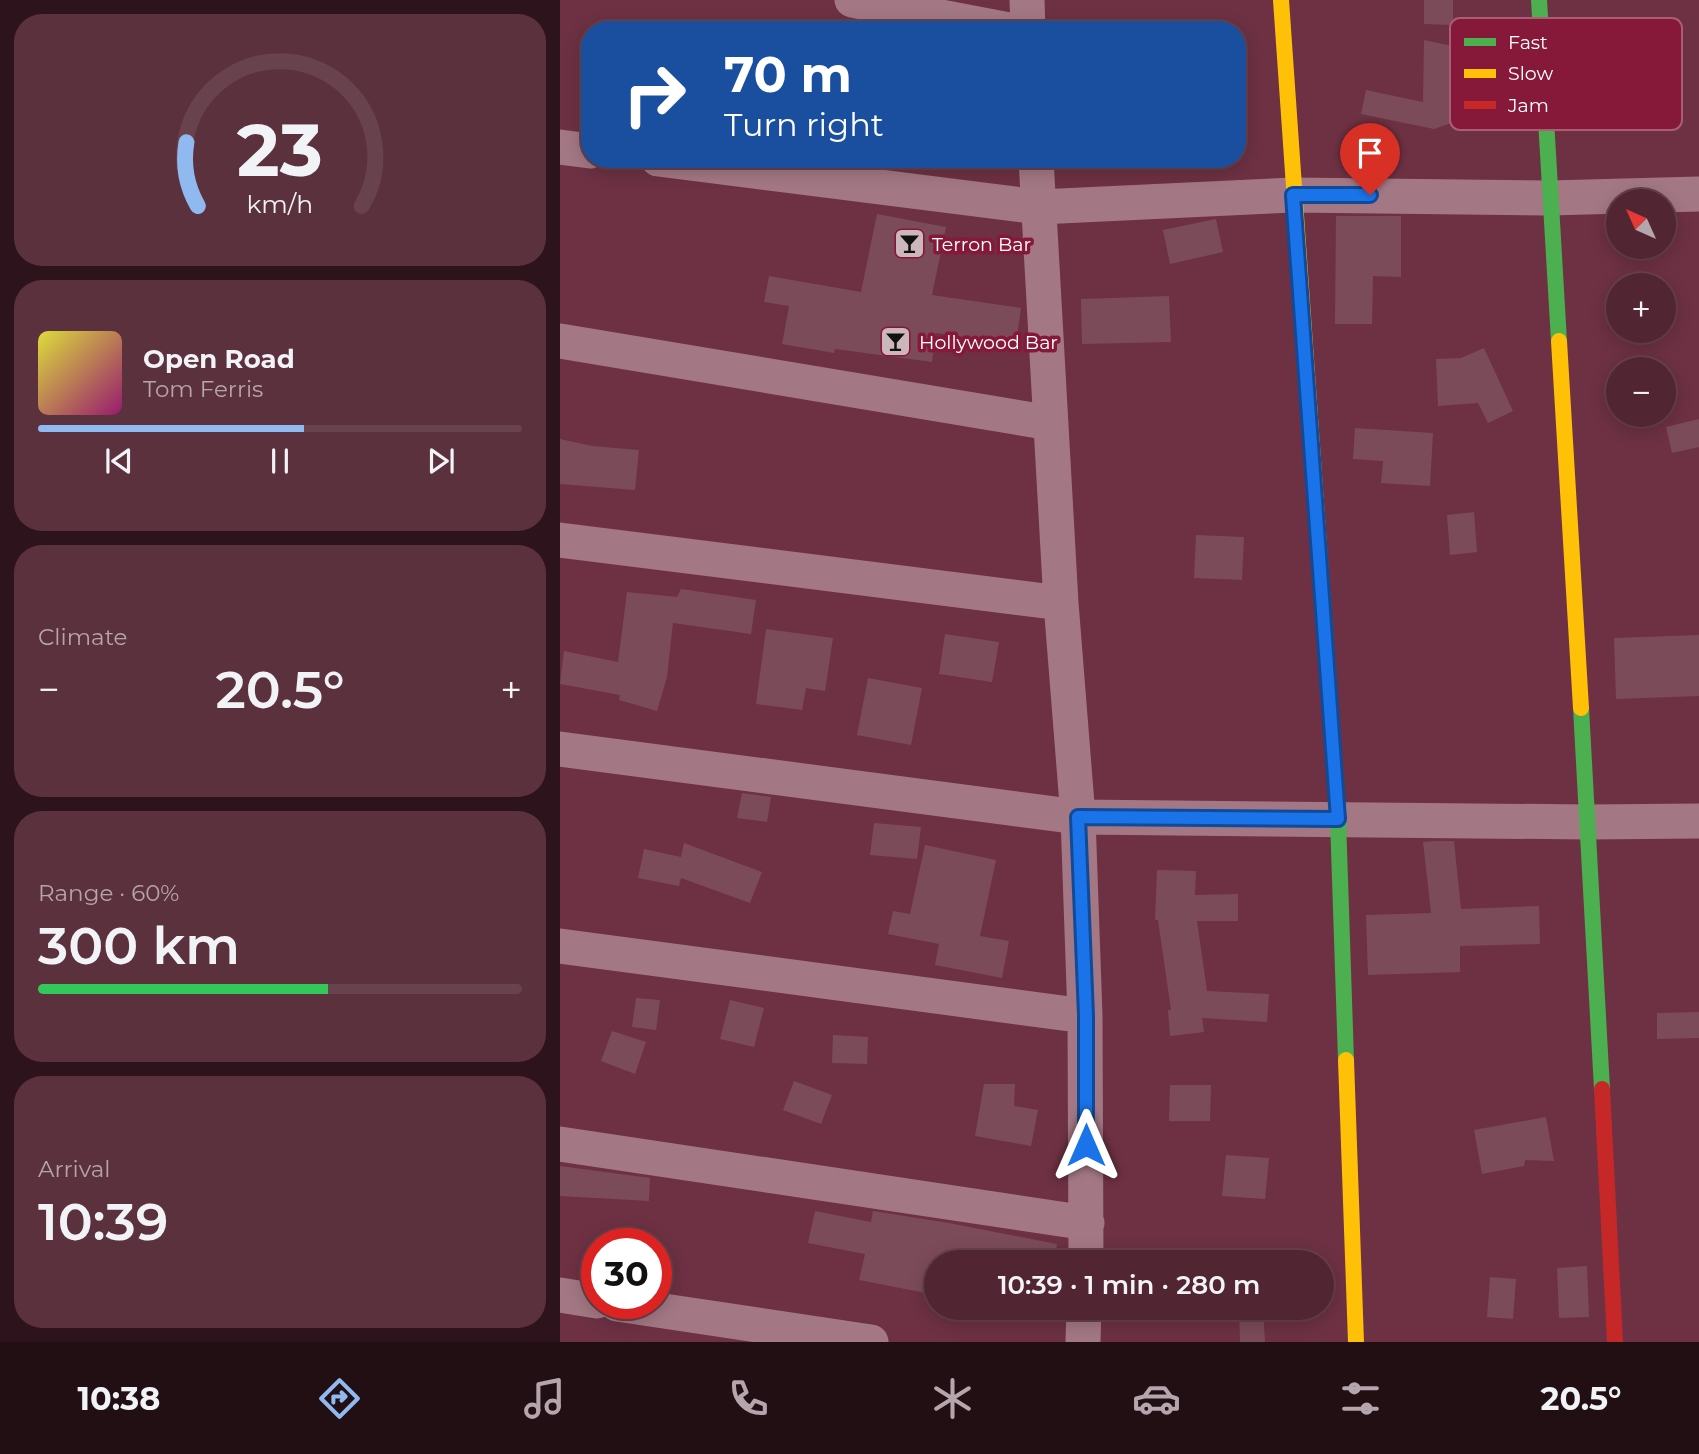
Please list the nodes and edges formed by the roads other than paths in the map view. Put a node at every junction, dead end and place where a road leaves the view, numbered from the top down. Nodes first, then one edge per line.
1 (852, 0) edge
2 (1027, 0) edge
3 (1281, 0) edge
4 (1539, 0) edge
5 (1540, 18) edge
6 (962, 21) edge
7 (1028, 21) edge
8 (1546, 130) edge
9 (560, 146) edge
10 (581, 150) edge
11 (729, 168) edge
12 (1037, 168) edge
13 (1699, 194) edge
14 (1293, 195) junction
15 (1550, 198) junction
16 (1039, 207) junction
17 (560, 341) edge
18 (1051, 423) junction
19 (560, 540) edge
20 (1061, 603) junction
21 (560, 749) edge
22 (1078, 817) junction
23 (1338, 819) junction
24 (1699, 821) edge
25 (1588, 822) junction
26 (560, 946) edge
27 (1086, 1016) junction
28 (560, 1144) edge
29 (1087, 1223) junction
30 (1086, 1250) edge
31 (560, 1295) edge
32 (581, 1298) edge
33 (672, 1312) edge
34 (1084, 1320) edge
35 (871, 1342) edge
36 (1083, 1342) edge
37 (1356, 1342) edge
38 (1615, 1342) edge

1 - 6 street
2 - 7 street
3 - 14 street
4 - 5 street
8 - 15 street
9 - 10 street
11 - 16 street
12 - 16 street
13 - 15 street
14 - 15 street
14 - 16 street
14 - 23 street
15 - 25 street
16 - 18 street
17 - 18 street
18 - 20 street
19 - 20 street
20 - 22 street
21 - 22 street
22 - 23 street
22 - 27 street
23 - 25 street
23 - 37 street
24 - 25 street
25 - 38 street
26 - 27 street
27 - 29 street
28 - 29 street
29 - 30 street
31 - 32 street
33 - 35 street
34 - 36 street

